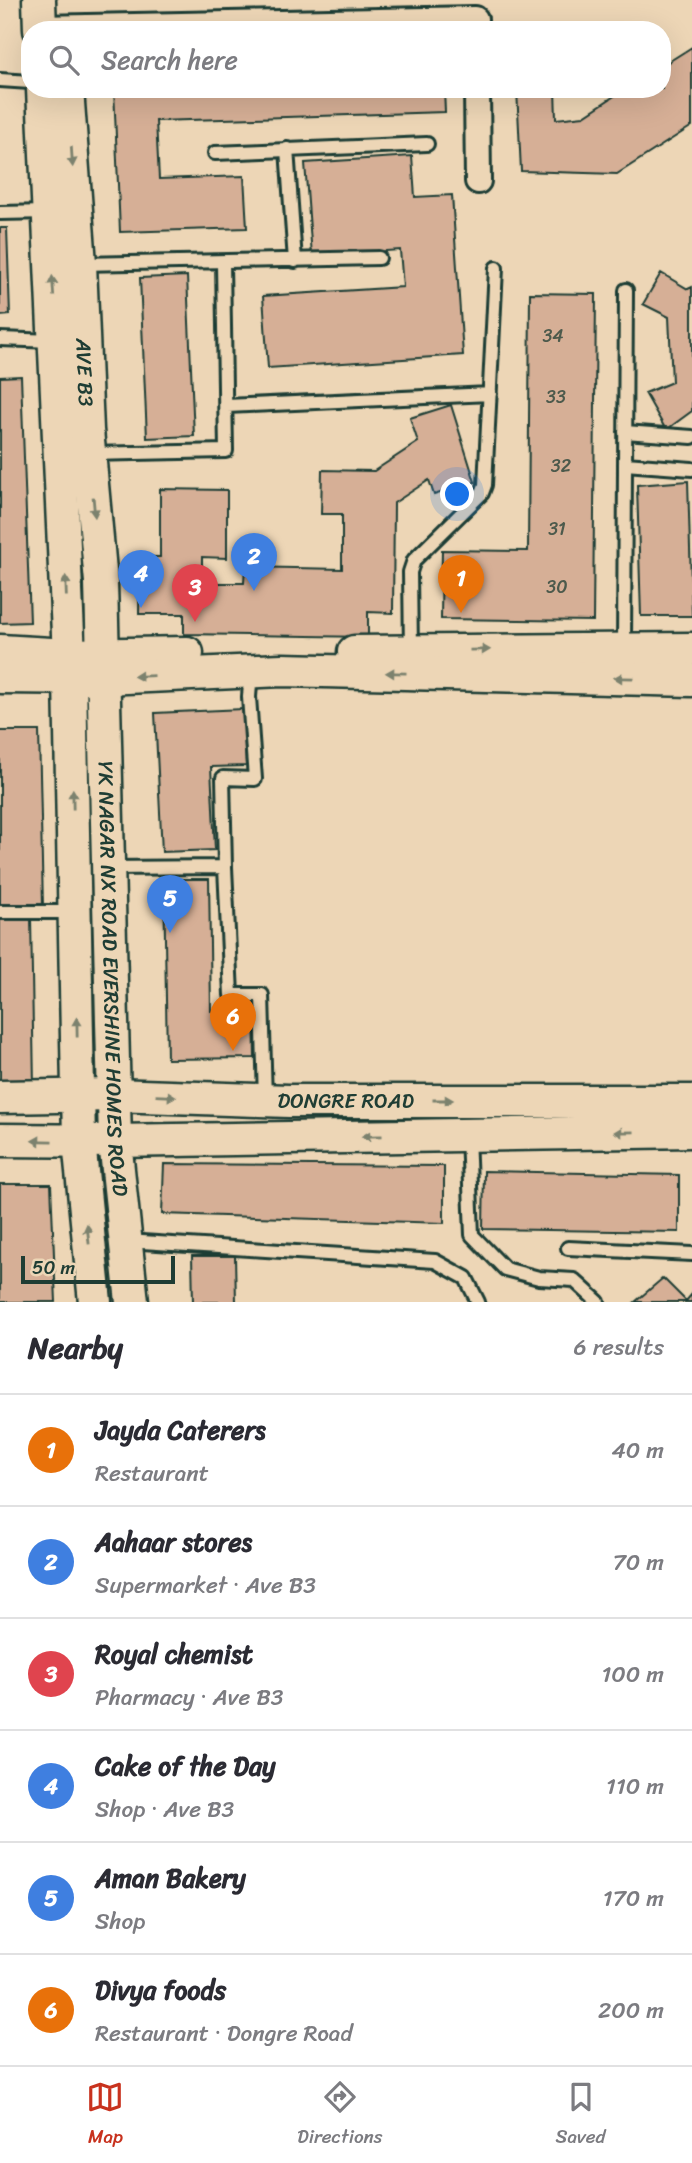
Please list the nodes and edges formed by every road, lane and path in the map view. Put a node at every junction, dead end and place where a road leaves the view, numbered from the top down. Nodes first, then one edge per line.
1 (475, 16) edge
2 (51, 19) edge
3 (0, 80) edge
4 (21, 81) edge
5 (44, 98) edge
6 (68, 98) edge
7 (477, 98) edge
8 (427, 144) dead end
9 (287, 149) junction
10 (215, 153) dead end
11 (478, 181) dead end
12 (48, 212) junction
13 (0, 213) edge
14 (380, 258) dead end
15 (295, 261) junction
16 (223, 263) junction
17 (80, 264) junction
18 (496, 268) dead end
19 (626, 290) dead end
20 (0, 339) edge
21 (57, 341) junction
22 (490, 394) junction
23 (227, 406) junction
24 (625, 432) junction
25 (692, 437) edge
26 (89, 454) junction
27 (625, 464) junction
28 (692, 469) edge
29 (624, 649) junction
30 (692, 649) edge
31 (0, 651) edge
32 (411, 651) junction
33 (69, 666) junction
34 (104, 666) junction
35 (251, 671) junction
36 (0, 677) edge
37 (692, 680) edge
38 (225, 867) junction
39 (108, 868) junction
40 (0, 912) edge
41 (75, 912) junction
42 (78, 1095) junction
43 (114, 1095) junction
44 (0, 1097) edge
45 (265, 1100) junction
46 (692, 1101) edge
47 (692, 1131) edge
48 (468, 1135) junction
49 (0, 1140) edge
50 (79, 1141) junction
51 (115, 1142) junction
52 (127, 1241) junction
53 (568, 1248) dead end
54 (692, 1254) edge
55 (95, 1302) edge
56 (132, 1302) edge
57 (478, 1302) edge
58 (598, 1302) edge

1 - 2 street
3 - 4 lane
5 - 12 street, AVE B3
6 -> 17 street, AVE B3
7 - 11 street
8 - 9 lane
9 - 10 lane
9 - 15 lane
12 - 13 lane
21 -> 12 street, AVE B3
14 - 15 lane
15 - 16 lane
16 - 17 lane
16 - 23 lane
17 - 26 street, AVE B3
18 - 22 lane
19 - 24 lane
20 - 21 lane
33 -> 21 street, AVE B3
22 - 23 lane
22 - 32 lane
23 - 26 lane
24 - 25 lane
24 - 27 lane
26 -> 34 street, AVE B3
27 - 28 lane
27 - 29 lane
29 - 30 street
32 -> 29 street
31 - 33 street
32 - 34 street
33 - 34 street
33 - 36 street
41 -> 33 street, YK NAGAR NX ROAD EVERSHINE HOMES ROAD
35 -> 34 street
34 - 39 street, YK NAGAR NX ROAD EVERSHINE HOMES ROAD
37 -> 35 street
35 - 38 lane
38 - 39 lane
38 - 45 lane
39 - 43 street, YK NAGAR NX ROAD EVERSHINE HOMES ROAD
40 - 41 lane
42 -> 41 street, YK NAGAR NX ROAD EVERSHINE HOMES ROAD
42 - 43 street, DONGRE ROAD
42 - 44 street, DONGRE ROAD
42 - 50 street, YK NAGAR NX ROAD EVERSHINE HOMES ROAD
43 -> 45 street, DONGRE ROAD
43 - 51 street, YK NAGAR NX ROAD EVERSHINE HOMES ROAD
45 -> 46 street, DONGRE ROAD
47 -> 48 street, DONGRE ROAD
48 -> 51 street, DONGRE ROAD
48 - 58 lane
50 -> 49 street, DONGRE ROAD
50 - 51 street, DONGRE ROAD
55 -> 50 street, YK NAGAR NX ROAD EVERSHINE HOMES ROAD
51 - 52 street, YK NAGAR NX ROAD EVERSHINE HOMES ROAD
52 - 56 street, YK NAGAR NX ROAD EVERSHINE HOMES ROAD
52 - 57 lane
53 - 54 lane

